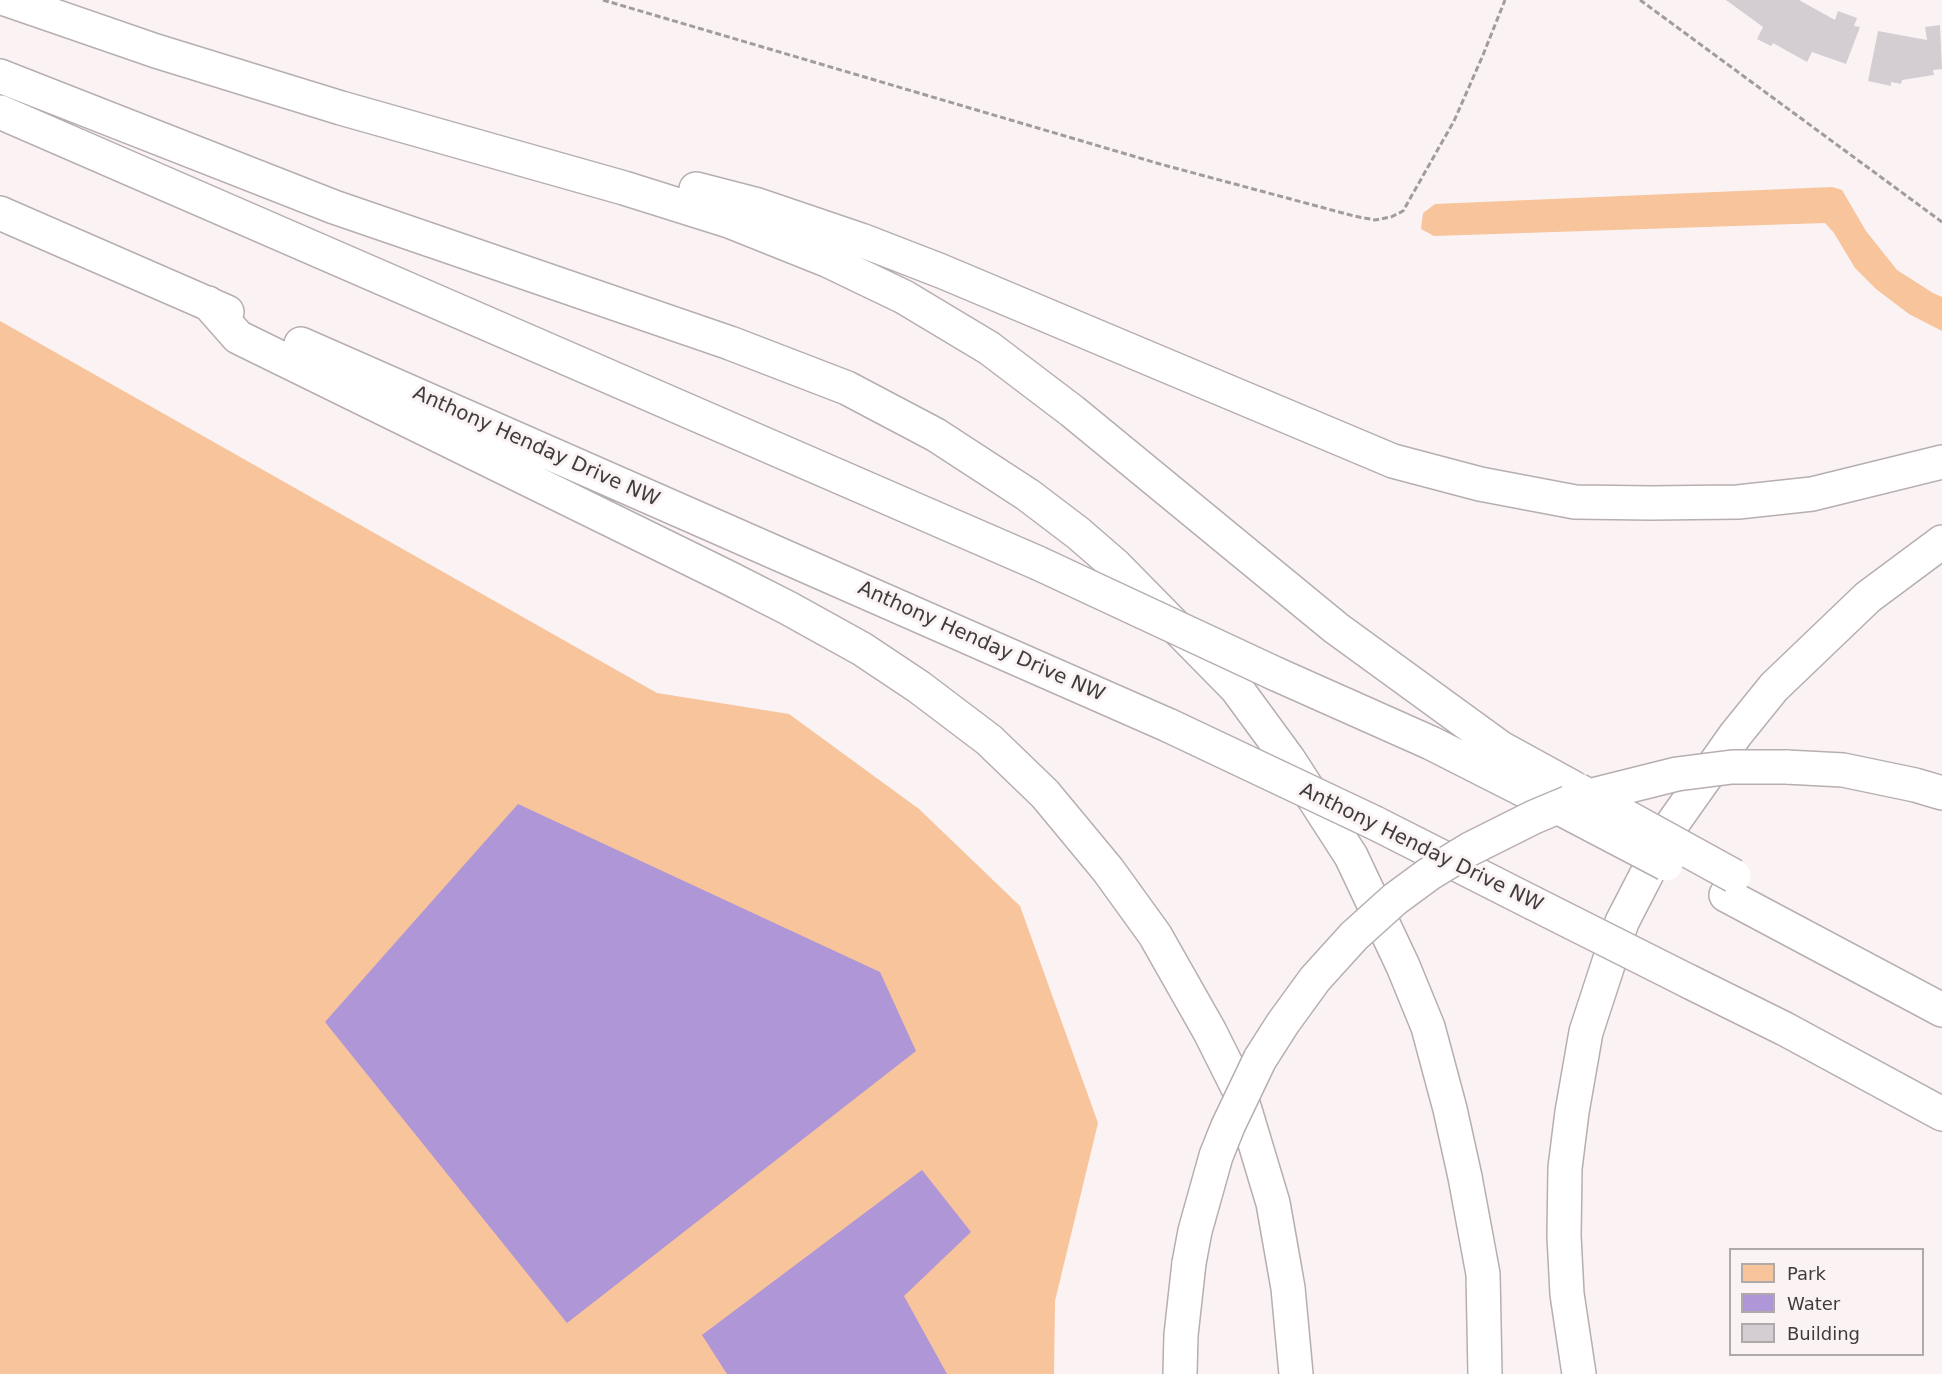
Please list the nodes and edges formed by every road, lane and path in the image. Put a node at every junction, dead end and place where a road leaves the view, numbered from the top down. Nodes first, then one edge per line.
1 (8, 0) edge
2 (603, 0) edge
3 (1505, 0) edge
4 (1640, 0) edge
5 (0, 76) edge
6 (243, 77) junction
7 (0, 112) edge
8 (0, 213) edge
9 (1942, 222) edge
10 (208, 303) junction
11 (1942, 462) edge
12 (1942, 542) edge
13 (1942, 793) edge
14 (1568, 799) junction
15 (1730, 885) junction
16 (1942, 1002) edge
17 (1942, 1010) edge
18 (1785, 1029) junction
19 (1942, 1114) edge
20 (1942, 1133) edge
21 (1180, 1374) edge
22 (1296, 1374) edge
23 (1485, 1374) edge
24 (1579, 1374) edge

1 - 6 highway
2 - 3 path
4 - 9 path
5 - 23 highway
6 - 11 highway
6 - 14 highway
7 - 14 highway, bridge
8 - 10 highway, Anthony Henday Drive NW
10 - 18 highway, Anthony Henday Drive NW, bridge
10 - 22 highway
12 - 24 highway
13 - 21 highway, bridge
14 - 15 highway, bridge
15 - 16 highway
15 - 17 highway
18 - 19 highway, Anthony Henday Drive NW
18 - 20 highway

